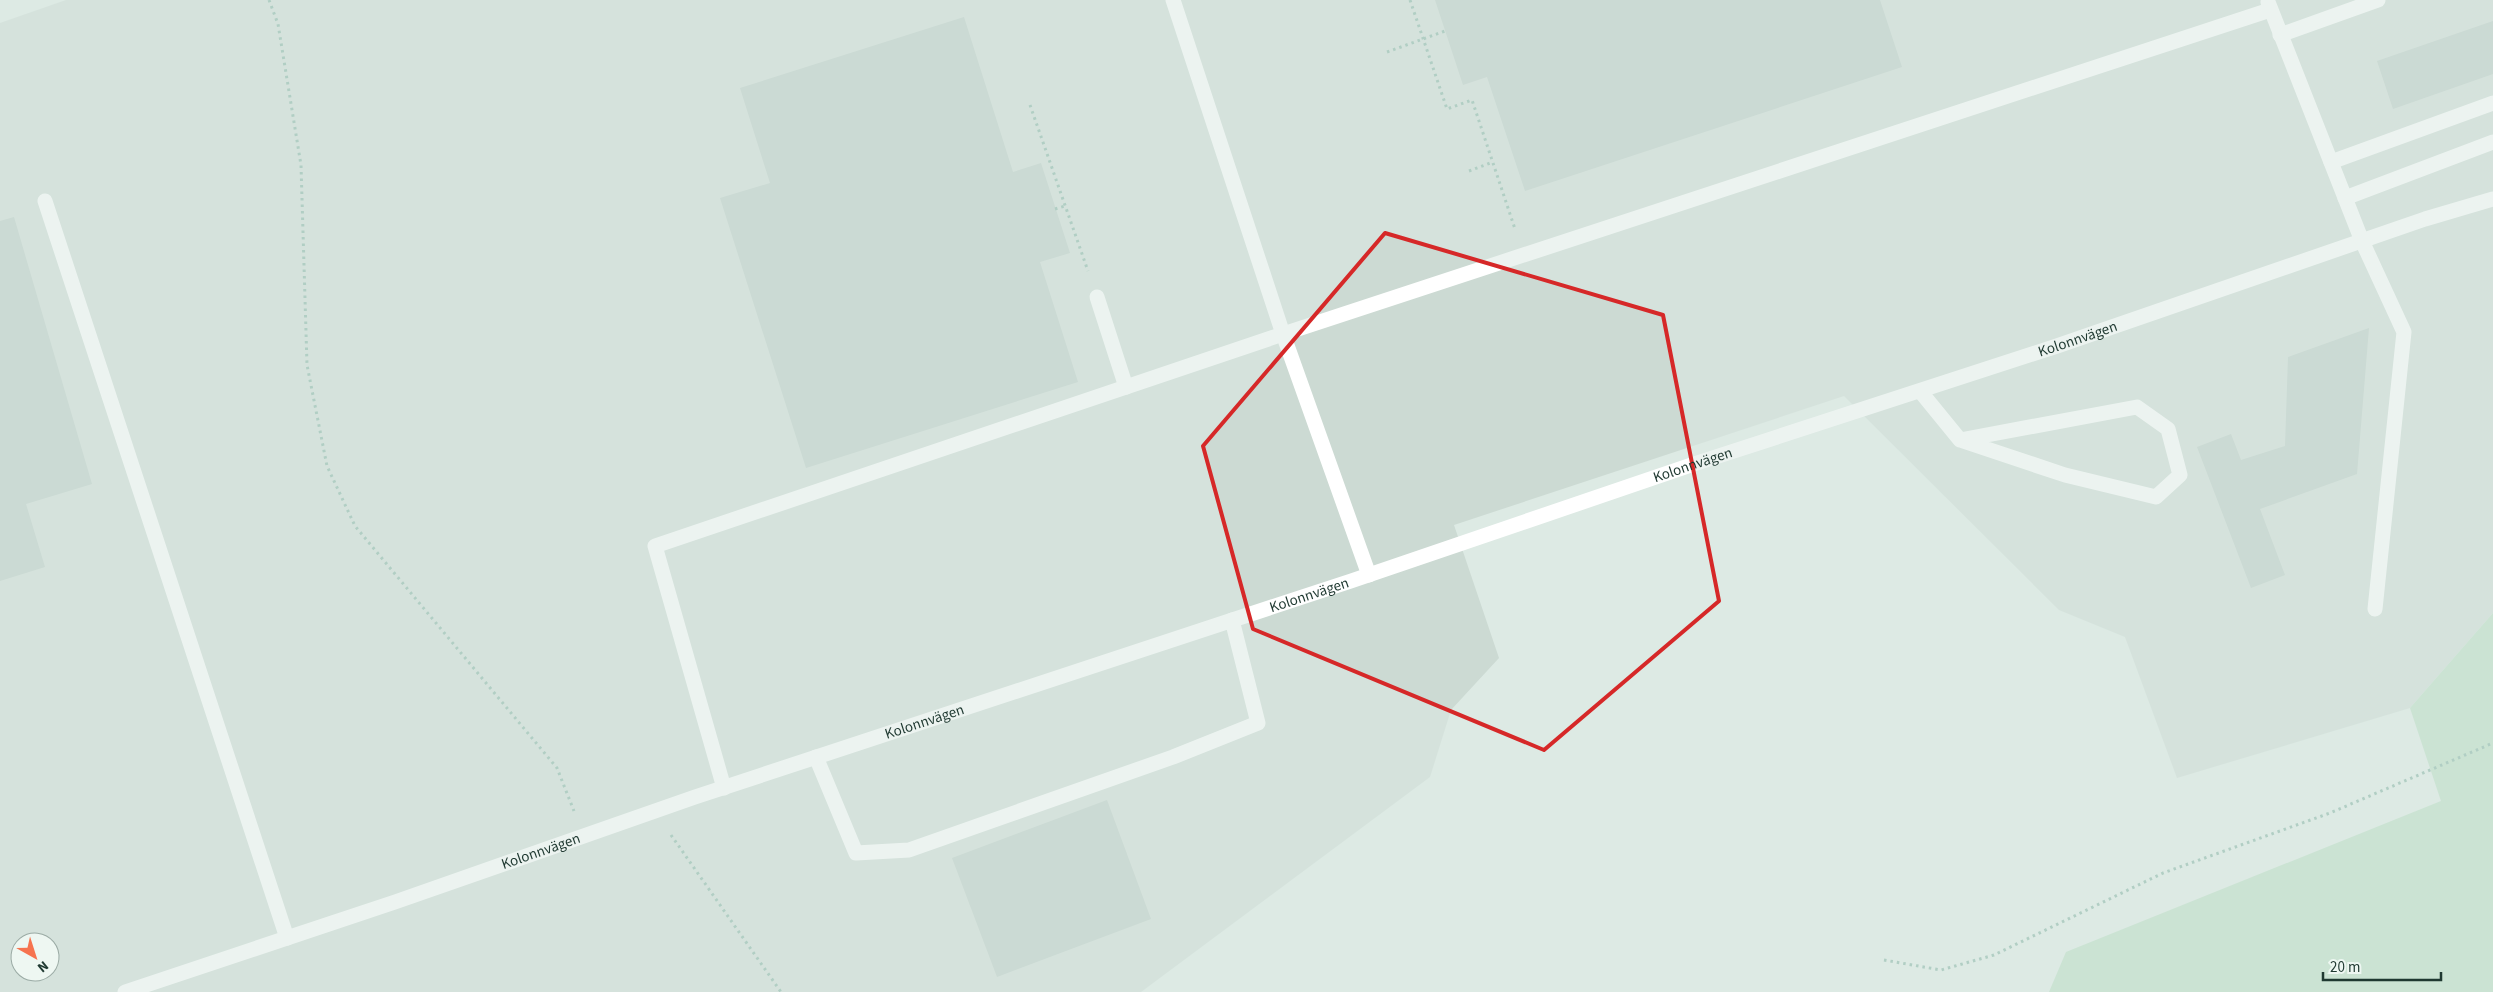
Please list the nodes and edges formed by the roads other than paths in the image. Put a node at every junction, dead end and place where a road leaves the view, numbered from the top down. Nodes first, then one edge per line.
1 (1173, 0) edge
2 (2378, 0) edge
3 (2269, 5) edge
4 (2280, 35) junction
5 (2493, 104) edge
6 (2493, 142) edge
7 (2331, 162) junction
8 (2344, 198) junction
9 (2493, 199) edge
10 (45, 201) dead end
11 (2362, 240) junction
12 (1097, 297) road end
13 (1283, 334) junction
14 (1126, 387) junction
15 (1920, 391) junction
16 (1960, 440) junction
17 (1368, 575) junction
18 (2375, 609) dead end
19 (1232, 620) junction
20 (816, 758) junction
21 (724, 788) junction
22 (287, 938) junction
23 (124, 992) edge

1 - 13 street
2 - 4 street
3 - 4 street
3 - 13 street
4 - 7 street
5 - 7 street
6 - 8 street
7 - 8 street
8 - 11 street
9 - 11 street, Kolonnvägen
10 - 22 street
11 - 15 street, Kolonnvägen
11 - 18 street
12 - 14 street
13 - 14 street
13 - 17 street
14 - 21 street
15 - 16 street
15 - 17 street, Kolonnvägen
16 - 16 street
17 - 19 street, Kolonnvägen
19 - 20 street, Kolonnvägen
19 - 20 street
20 - 21 street, Kolonnvägen
21 - 22 street, Kolonnvägen
22 - 23 street, Kolonnvägen

